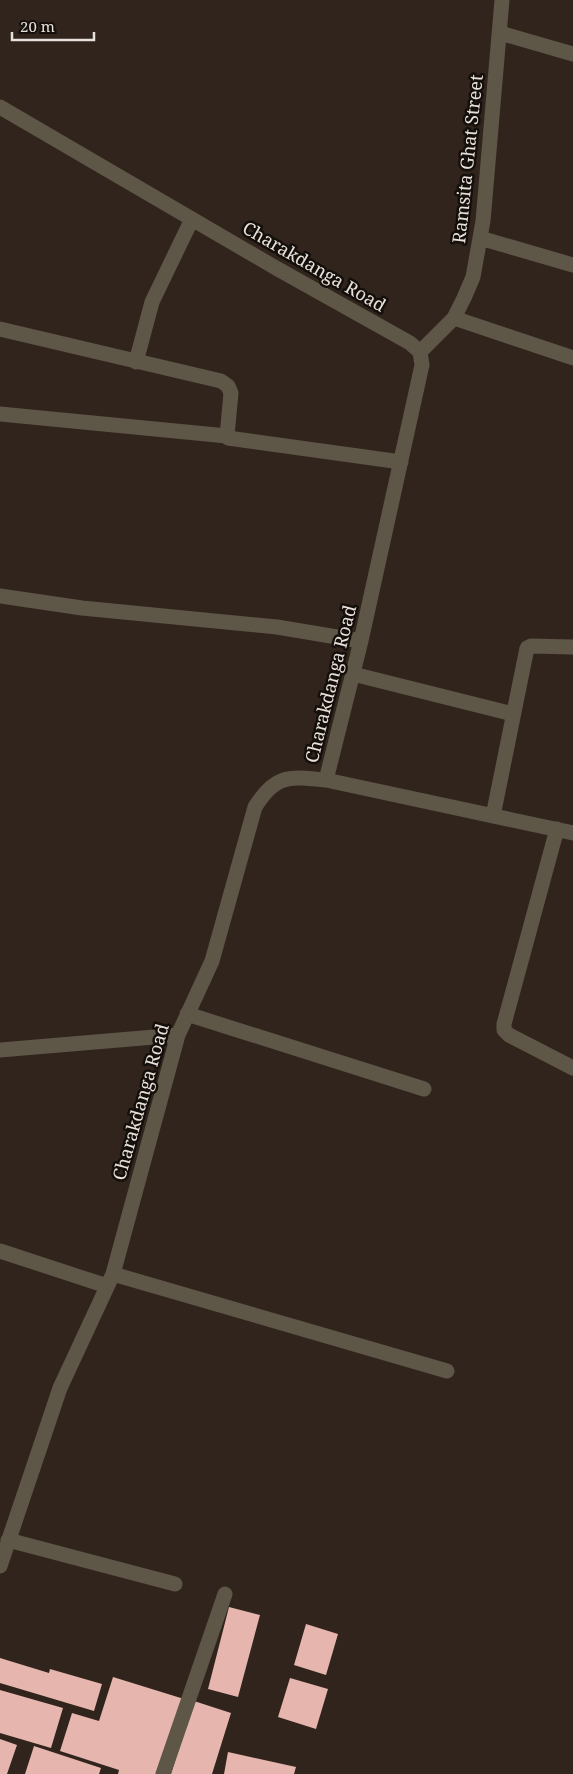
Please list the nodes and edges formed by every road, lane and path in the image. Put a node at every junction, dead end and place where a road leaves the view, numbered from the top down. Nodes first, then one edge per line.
1 (502, 0) edge
2 (500, 32) junction
3 (573, 54) edge
4 (0, 108) edge
5 (192, 219) junction
6 (480, 238) junction
7 (573, 265) edge
8 (454, 318) junction
9 (0, 330) edge
10 (420, 352) junction
11 (573, 358) edge
12 (136, 362) junction
13 (0, 414) edge
14 (227, 436) junction
15 (401, 462) junction
16 (0, 596) edge
17 (361, 641) junction
18 (573, 647) edge
19 (353, 674) junction
20 (513, 714) junction
21 (326, 780) junction
22 (493, 816) junction
23 (557, 830) junction
24 (573, 833) edge
25 (187, 1014) junction
26 (178, 1035) junction
27 (0, 1050) edge
28 (573, 1068) edge
29 (424, 1089) dead end
30 (0, 1251) edge
31 (110, 1280) junction
32 (447, 1371) dead end
33 (8, 1540) junction
34 (0, 1566) edge
35 (175, 1584) dead end
36 (226, 1594) dead end
37 (163, 1774) edge

1 - 2 street, Ramsita Ghat Street
2 - 3 street
2 - 6 street, Ramsita Ghat Street
4 - 5 street, Charakdanga Road
5 - 10 street, Charakdanga Road
5 - 12 street
6 - 7 street
6 - 8 street, Ramsita Ghat Street
8 - 10 street, Ramsita Ghat Street
8 - 11 street
9 - 12 street
10 - 15 street, Charakdanga Road
12 - 14 street
13 - 14 street
14 - 15 street
15 - 17 street, Charakdanga Road
16 - 17 street
17 - 19 street, Charakdanga Road
18 - 20 street
19 - 20 street
19 - 21 street, Charakdanga Road
20 - 22 street
21 - 22 street
21 - 25 street, Charakdanga Road
22 - 23 street
23 - 24 street
23 - 28 street
25 - 26 street, Charakdanga Road
25 - 29 street
26 - 27 street
26 - 31 street, Charakdanga Road
30 - 31 street
31 - 32 street
31 - 33 street, Charakdanga Road
33 - 34 street, Charakdanga Road
33 - 35 street
36 - 37 street

